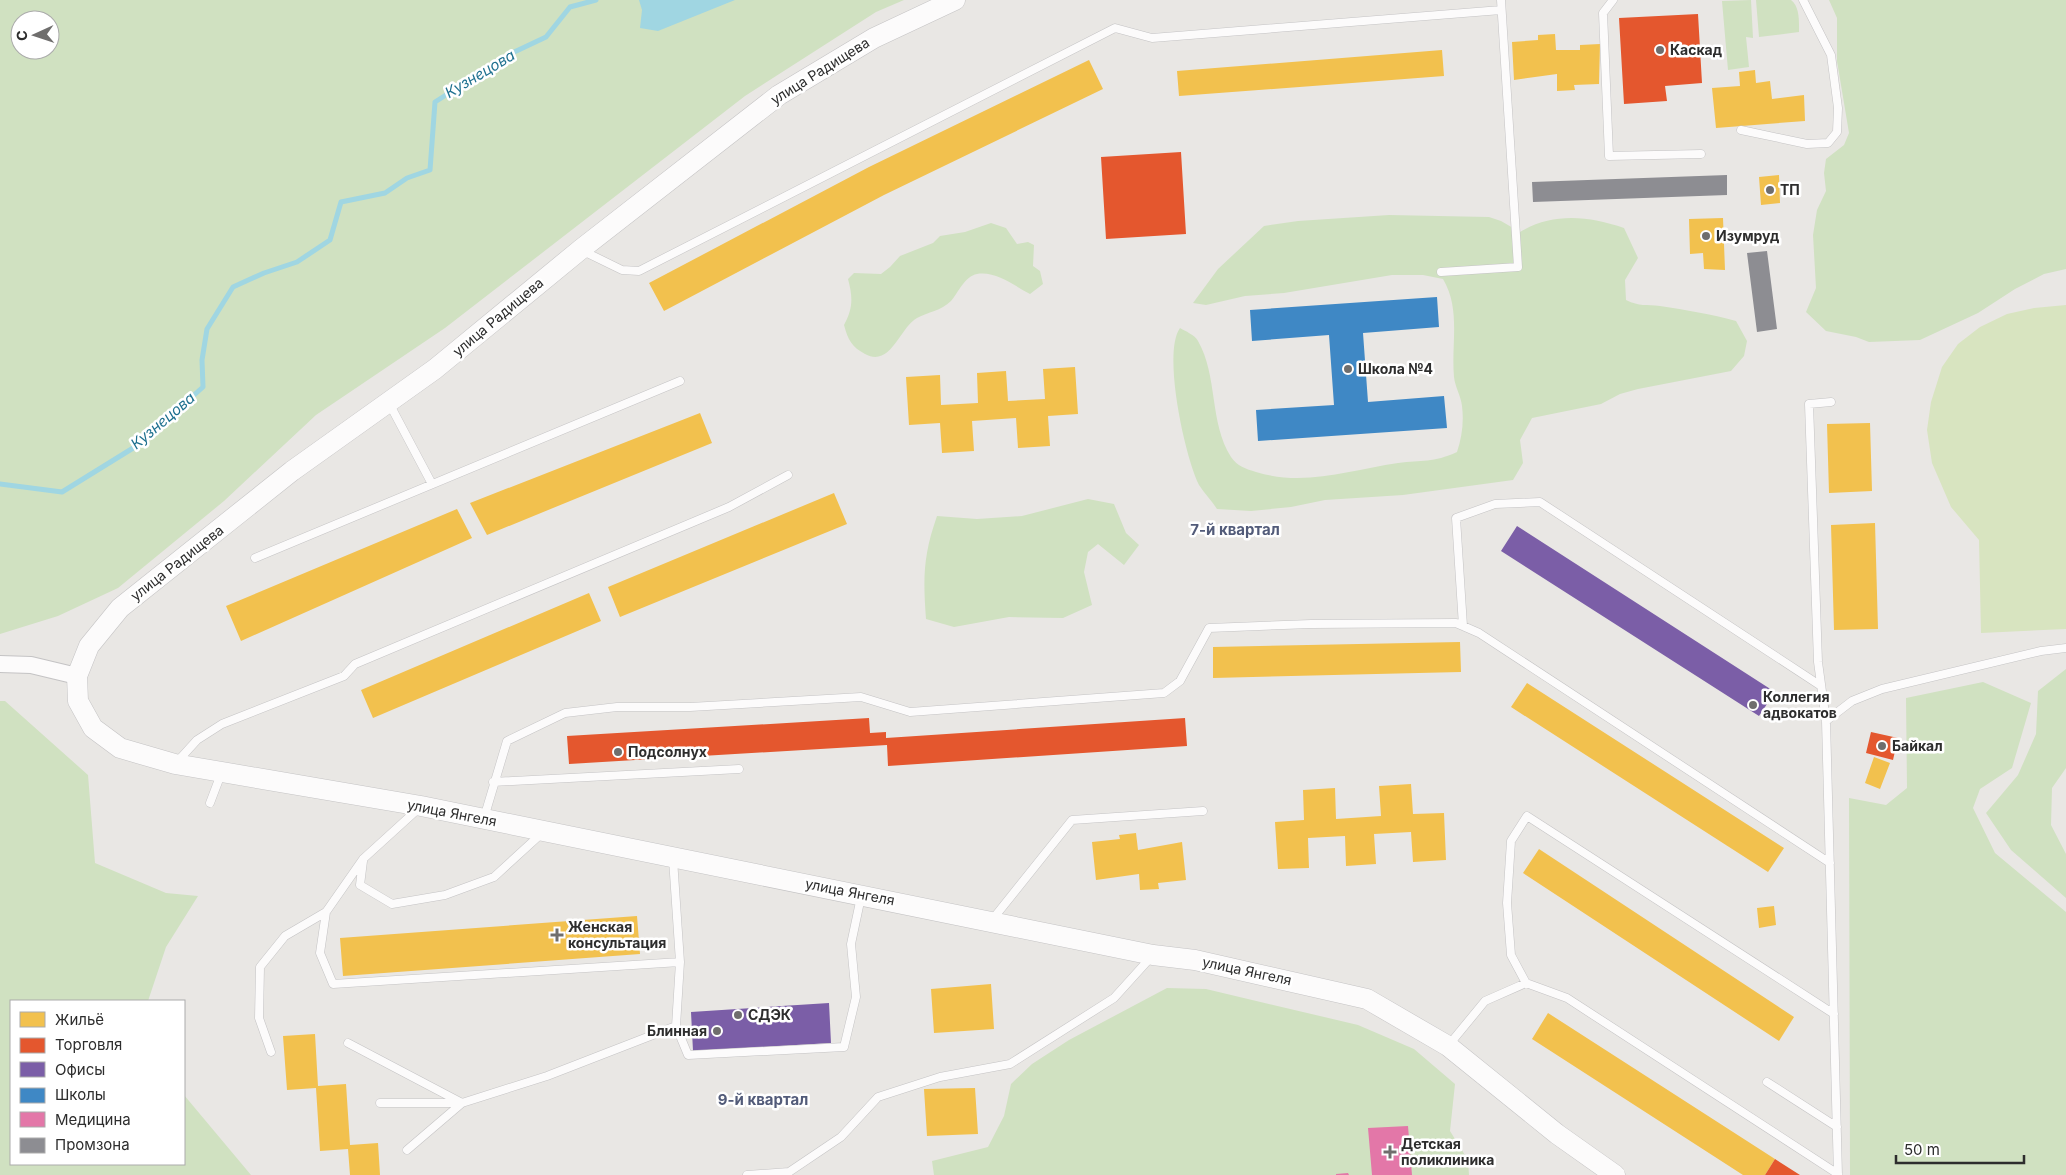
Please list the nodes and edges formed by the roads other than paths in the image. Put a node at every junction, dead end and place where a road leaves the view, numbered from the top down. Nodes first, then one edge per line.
1 (955, 0) edge
2 (1501, 0) edge
3 (1613, 0) edge
4 (1803, 0) edge
5 (1501, 10) junction
6 (1741, 130) dead end
7 (1701, 154) dead end
8 (580, 250) junction
9 (1441, 272) dead end
10 (680, 381) dead end
11 (1831, 402) dead end
12 (389, 403) junction
13 (788, 475) dead end
14 (432, 484) junction
15 (255, 558) dead end
16 (1463, 626) junction
17 (2066, 648) edge
18 (0, 664) edge
19 (77, 676) junction
20 (1821, 686) junction
21 (1826, 721) junction
22 (175, 764) junction
23 (739, 769) dead end
24 (222, 772) junction
25 (493, 782) junction
26 (210, 803) dead end
27 (421, 806) junction
28 (1203, 811) dead end
29 (484, 819) junction
30 (544, 831) junction
31 (673, 857) junction
32 (363, 860) junction
33 (1830, 863) junction
34 (862, 894) junction
35 (326, 912) junction
36 (991, 921) junction
37 (1153, 955) junction
38 (680, 962) junction
39 (1526, 983) junction
40 (1834, 1014) junction
41 (676, 1026) junction
42 (348, 1043) dead end
43 (1448, 1046) junction
44 (271, 1052) dead end
45 (1767, 1082) dead end
46 (380, 1103) dead end
47 (462, 1103) junction
48 (1837, 1127) junction
49 (407, 1150) dead end
50 (1610, 1174) edge
51 (747, 1175) edge
52 (1838, 1175) edge

1 - 8 street, улица Радищева
2 - 5 lane
3 - 7 lane
4 - 6 lane
5 - 8 lane
5 - 9 lane
8 - 12 street, улица Радищева
10 - 14 lane
11 - 20 lane
12 - 14 lane
12 - 19 street, улица Радищева
13 - 22 lane
14 - 15 lane
16 - 20 lane
16 - 25 lane
16 - 33 lane
17 - 21 lane
18 - 19 street
19 - 22 street, улица Янгеля
20 - 21 lane
21 - 33 lane
22 - 24 street, улица Янгеля
23 - 25 lane
24 - 26 lane
24 - 27 street, улица Янгеля
25 - 29 lane
27 - 29 street, улица Янгеля
27 - 32 lane
28 - 36 lane
29 - 30 street, улица Янгеля
30 - 31 street, улица Янгеля
30 - 32 lane
31 - 34 street, улица Янгеля
31 - 38 lane
32 - 35 lane
33 - 40 lane
34 - 36 street, улица Янгеля
34 - 41 lane
35 - 38 lane
35 - 44 lane
36 - 37 street, улица Янгеля
37 - 43 street, улица Янгеля
37 - 51 lane
38 - 41 lane
39 - 40 lane
39 - 43 lane
39 - 52 lane
40 - 48 lane
41 - 47 lane
42 - 47 lane
43 - 50 street, улица Янгеля
45 - 48 lane
46 - 47 lane
47 - 49 lane
48 - 52 lane

